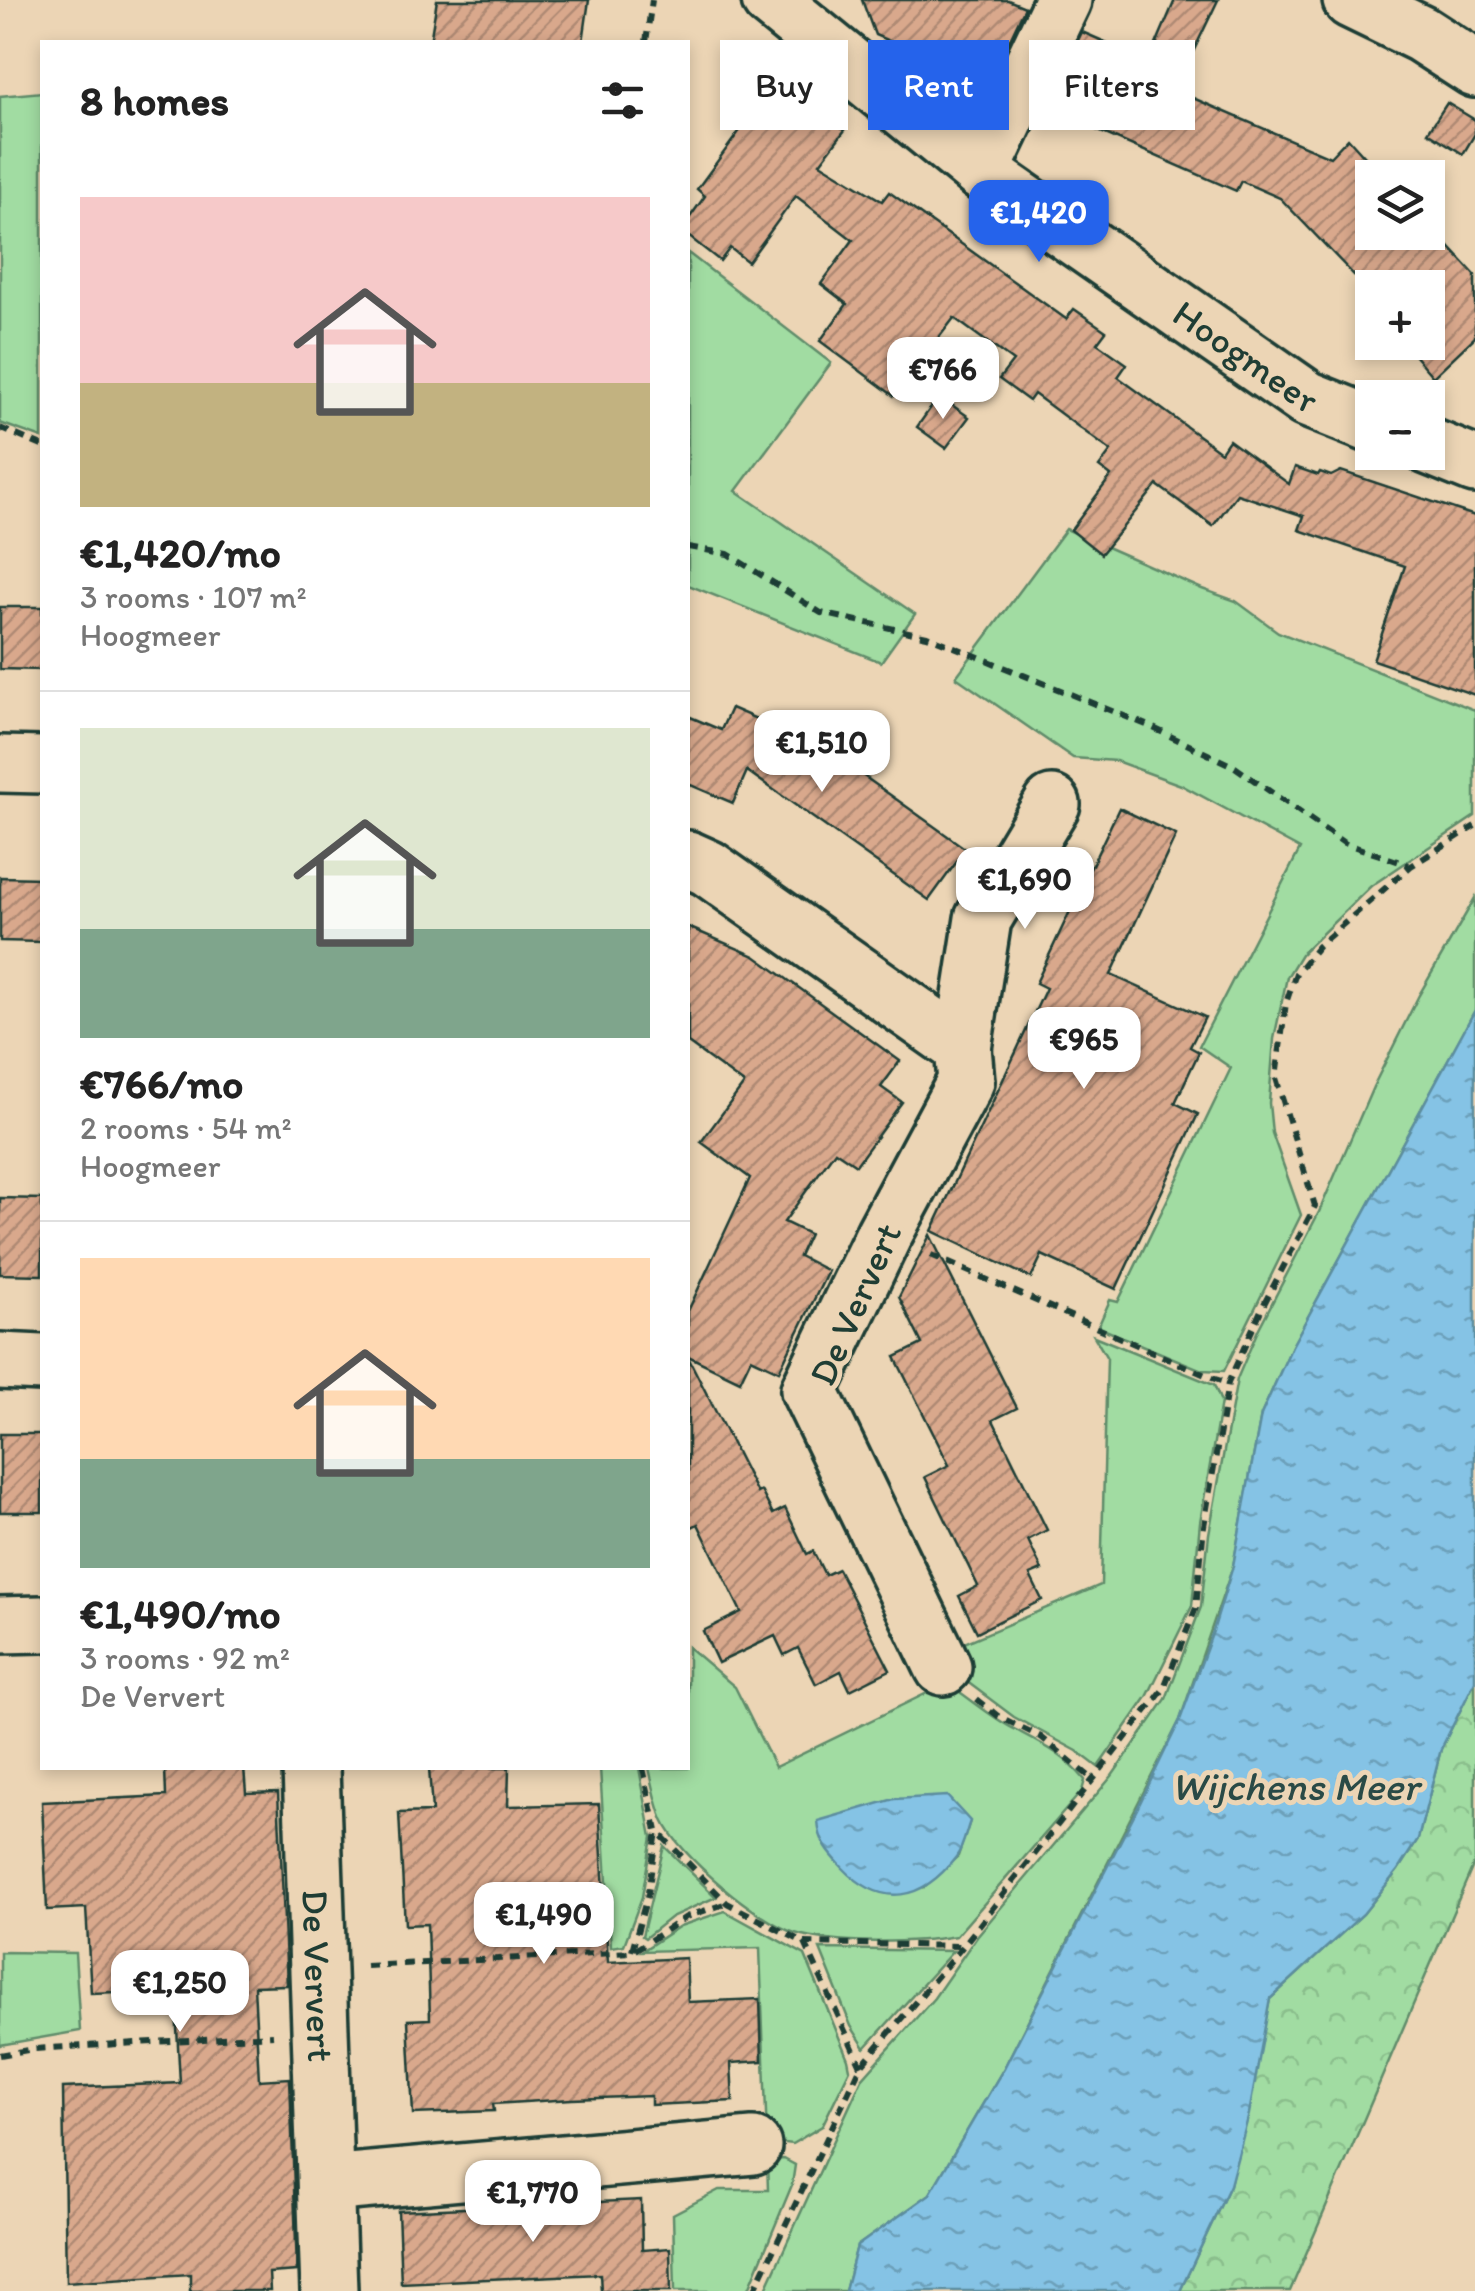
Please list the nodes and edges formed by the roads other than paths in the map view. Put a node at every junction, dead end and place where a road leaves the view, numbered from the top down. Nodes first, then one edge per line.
1 (770, 0) edge
2 (1062, 0) edge
3 (1351, 0) edge
4 (1475, 68) edge
5 (981, 172) junction
6 (1355, 418) edge
7 (1445, 453) edge
8 (1475, 465) edge
9 (0, 764) edge
10 (40, 765) edge
11 (1052, 804) dead end
12 (690, 860) edge
13 (964, 1048) junction
14 (0, 1361) edge
15 (40, 1363) edge
16 (40, 1624) edge
17 (0, 1625) edge
18 (943, 1667) road end
19 (311, 1770) edge
20 (753, 2146) dead end
21 (327, 2184) junction
22 (329, 2291) edge

1 - 5 street, Hoogmeer
2 - 5 street
3 - 4 street
5 - 6 street, Hoogmeer
7 - 8 street
9 - 10 street
11 - 13 street, De Ververt
12 - 13 street
13 - 18 street, De Ververt
14 - 15 street
16 - 17 street
19 - 21 street, De Ververt
20 - 21 street
21 - 22 street, De Ververt

